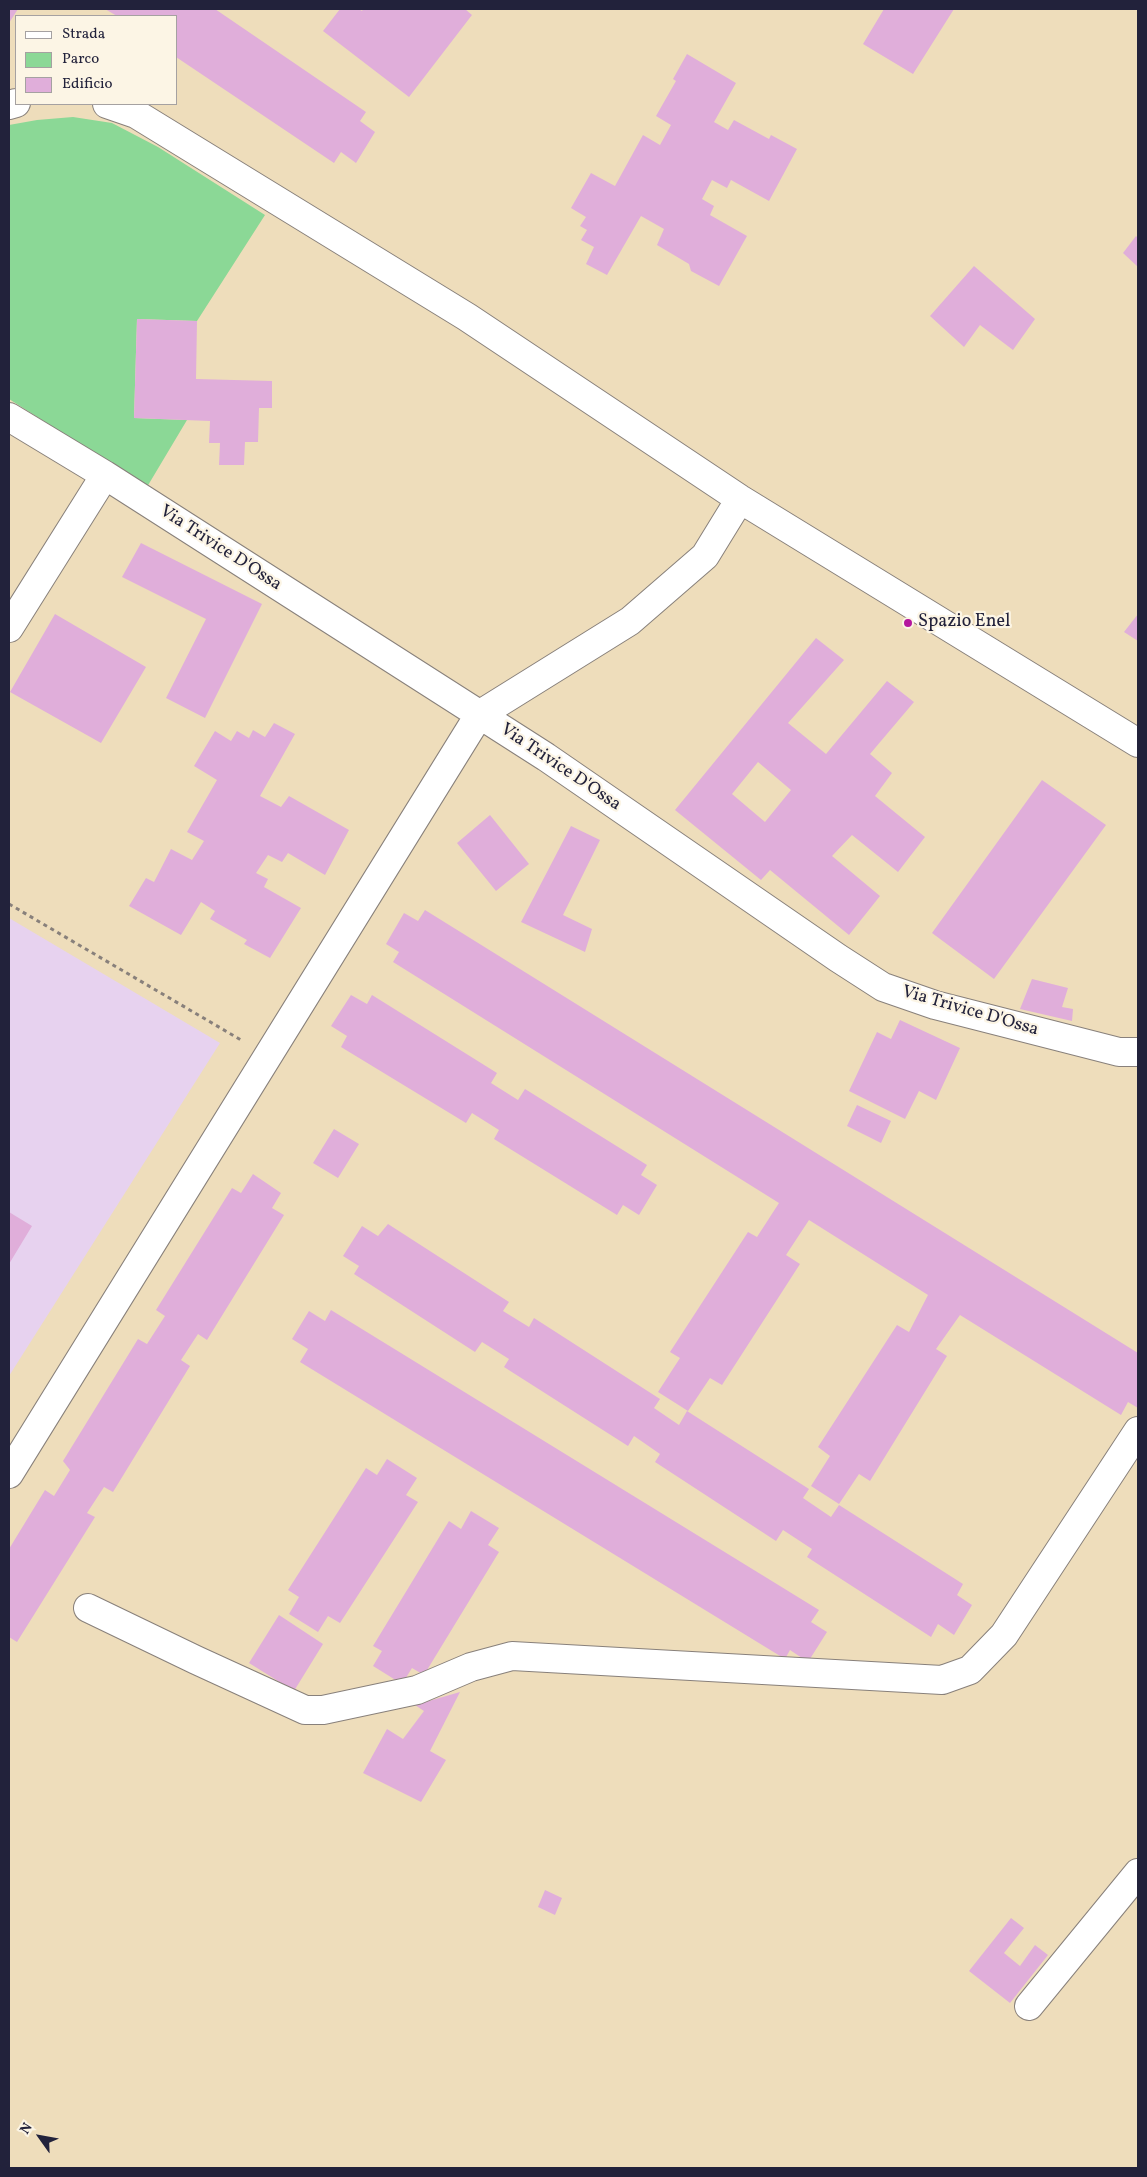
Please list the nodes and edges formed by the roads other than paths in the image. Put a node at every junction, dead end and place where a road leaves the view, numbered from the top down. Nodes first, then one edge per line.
1 (110, 105) edge
2 (9, 417) edge
3 (105, 475) junction
4 (740, 499) junction
5 (9, 628) edge
6 (479, 715) junction
7 (1138, 743) edge
8 (1138, 1052) edge
9 (1138, 1431) edge
10 (9, 1474) edge
11 (88, 1608) dead end
12 (1138, 1873) edge
13 (1029, 2006) dead end

1 - 4 street
2 - 3 street, Via Trivice D'Ossa
3 - 5 street
3 - 6 street, Via Trivice D'Ossa
4 - 6 street
4 - 7 street
6 - 8 street, Via Trivice D'Ossa
6 - 10 street
9 - 11 street
12 - 13 street

